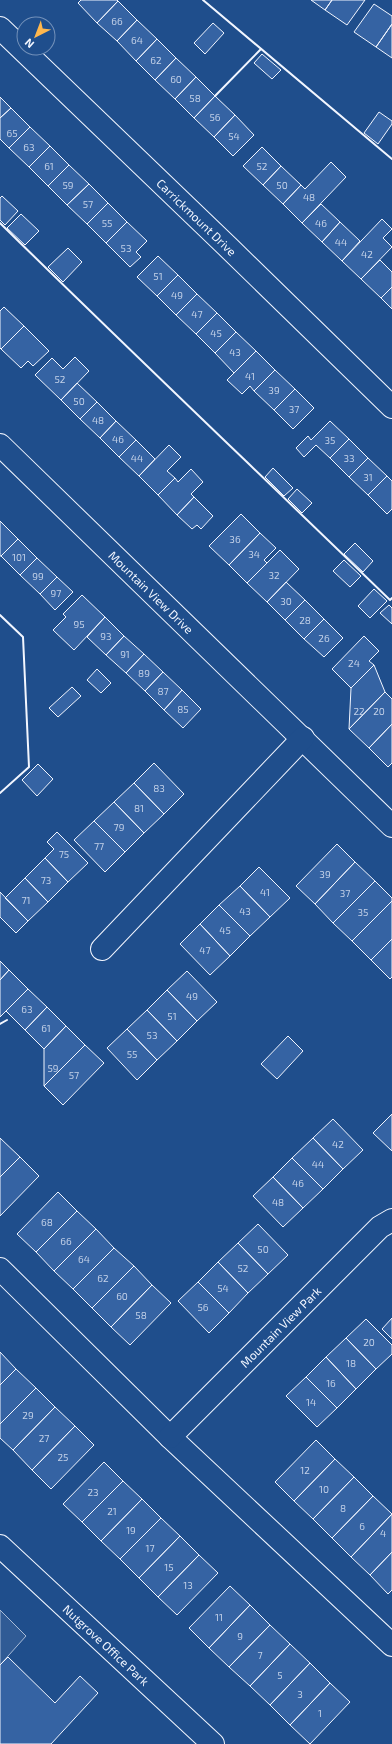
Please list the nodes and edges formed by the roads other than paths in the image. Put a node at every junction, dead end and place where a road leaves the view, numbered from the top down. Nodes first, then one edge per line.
1 (0, 28) edge
2 (392, 407) edge
3 (0, 445) edge
4 (303, 738) junction
5 (392, 826) edge
6 (102, 949) dead end
7 (392, 1220) edge
8 (0, 1269) edge
9 (170, 1437) junction
10 (0, 1546) edge
11 (392, 1645) edge
12 (214, 1744) edge

1 - 2 street, Carrickmount Drive
3 - 4 street, Mountain View Drive
4 - 5 street, Mountain View Drive
4 - 6 street
7 - 9 street, Mountain View Park
8 - 9 street
9 - 11 street
10 - 12 street, Nutgrove Office Park

